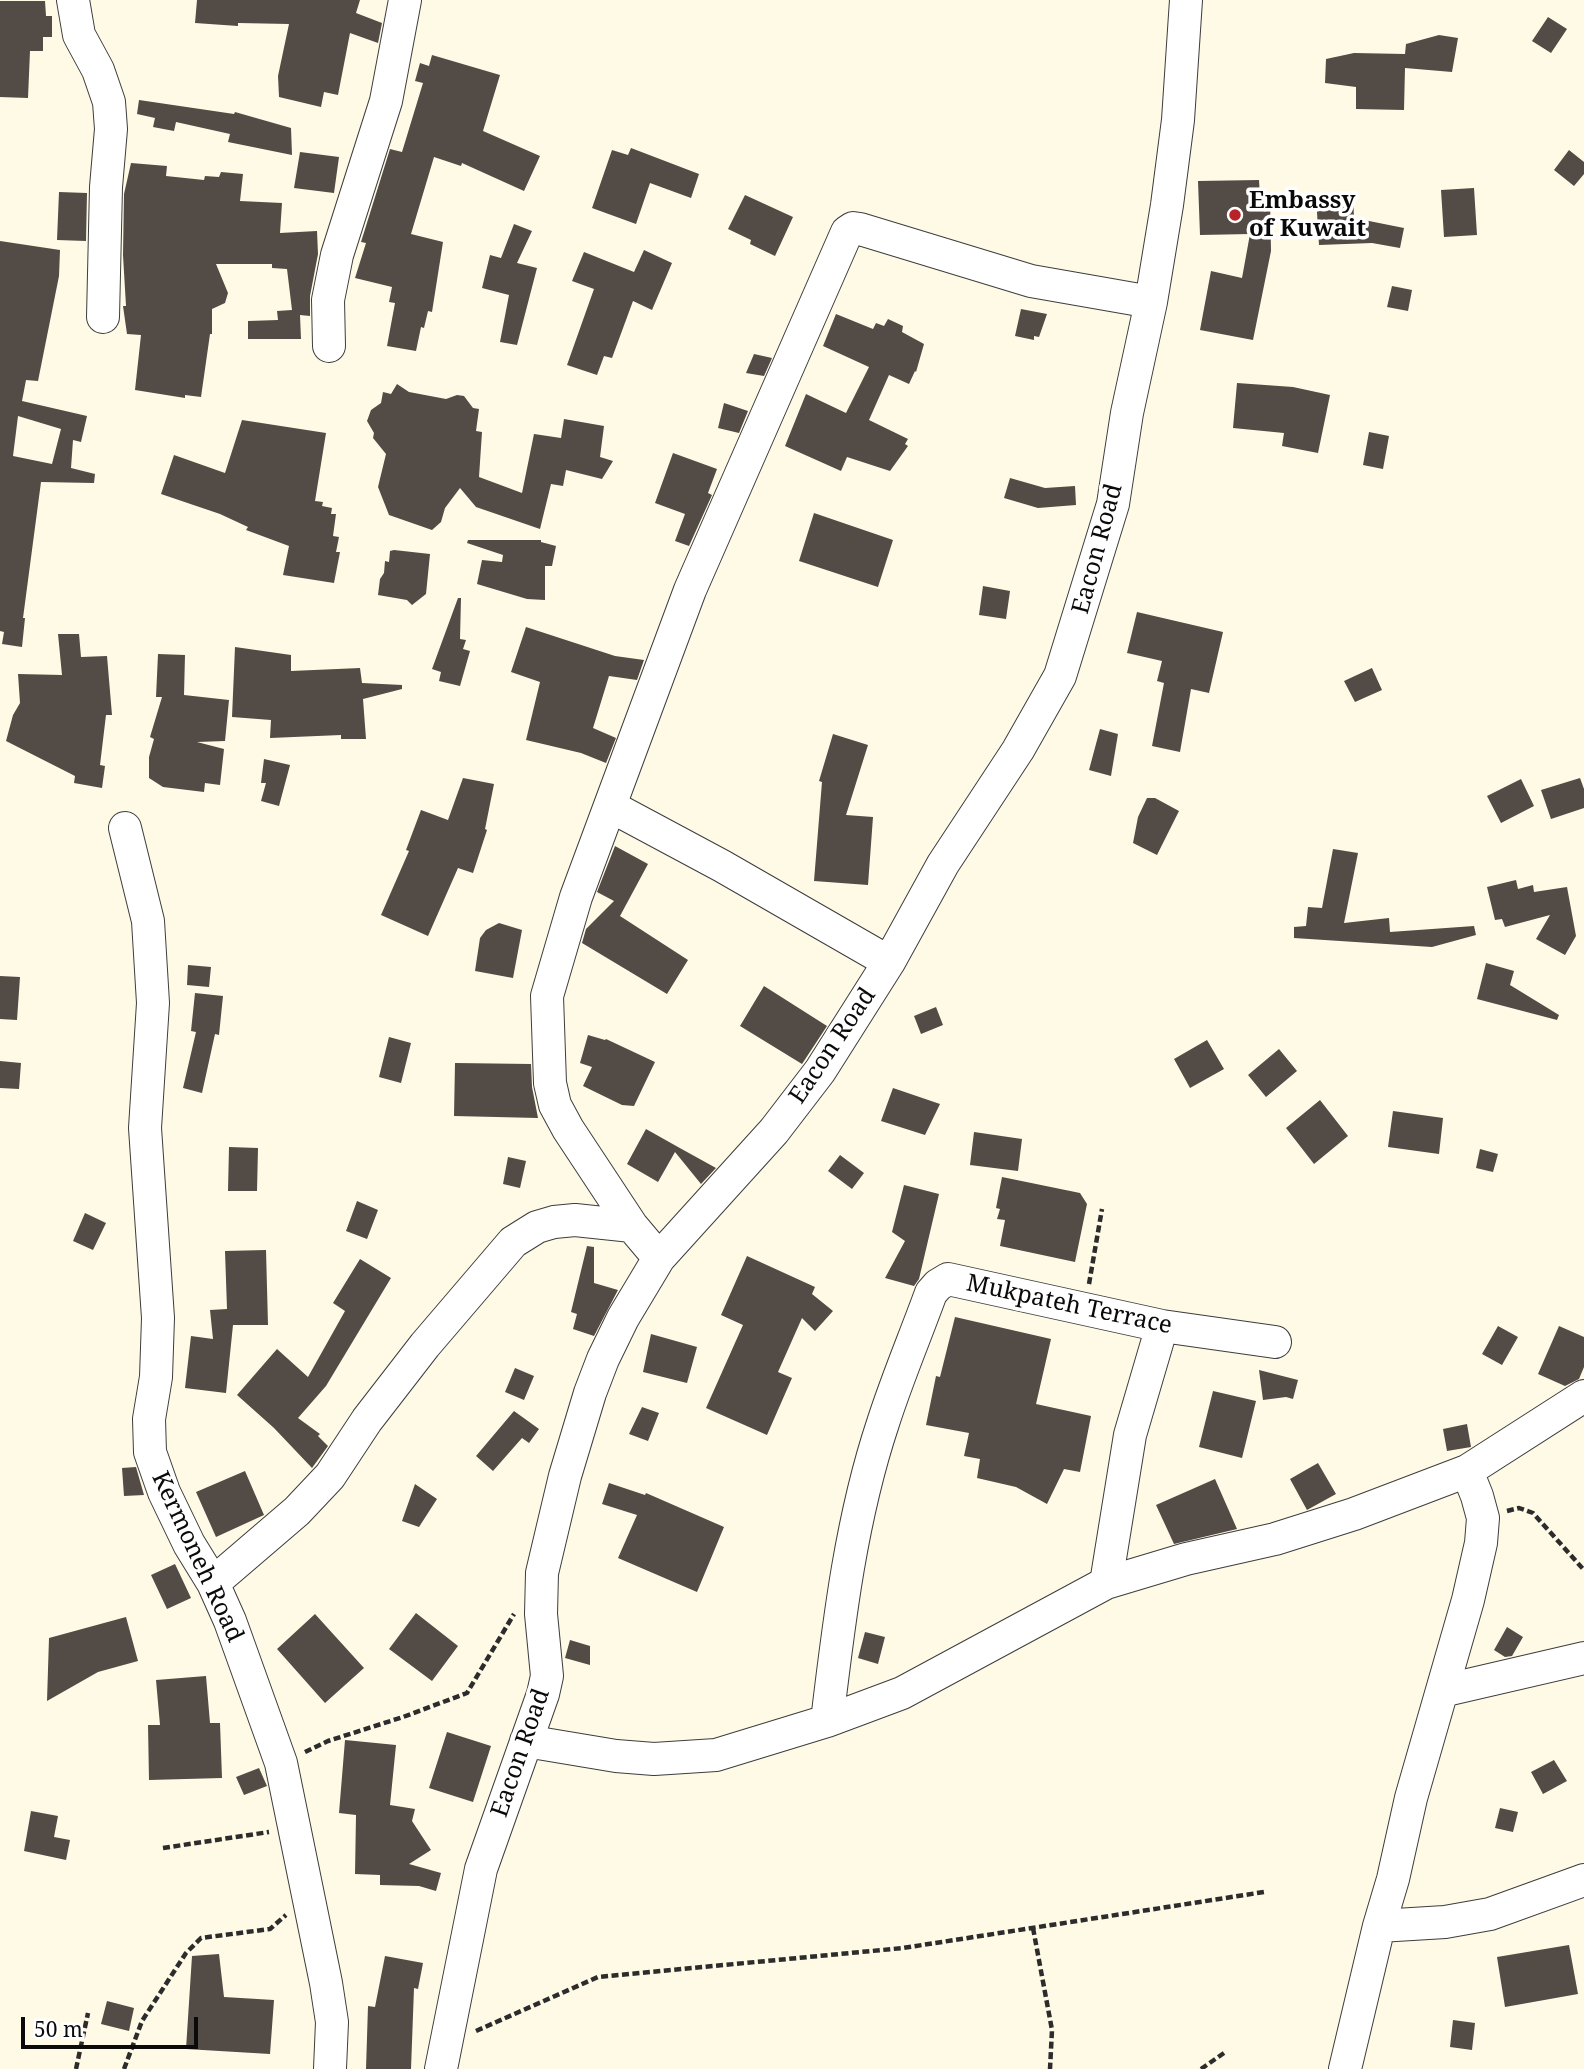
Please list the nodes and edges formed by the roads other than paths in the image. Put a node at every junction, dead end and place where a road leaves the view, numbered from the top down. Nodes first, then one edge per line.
1 (73, 0) edge
2 (405, 0) edge
3 (1193, 4) edge
4 (1151, 302) junction
5 (103, 317) dead end
6 (329, 346) dead end
7 (610, 806) junction
8 (125, 828) dead end
9 (889, 962) junction
10 (632, 1226) junction
11 (659, 1258) junction
12 (1162, 1326) junction
13 (1275, 1342) dead end
14 (1584, 1396) edge
15 (1467, 1471) junction
16 (213, 1583) junction
17 (1106, 1583) junction
18 (1584, 1658) edge
19 (1442, 1691) junction
20 (827, 1721) junction
21 (526, 1741) junction
22 (1584, 1880) edge
23 (1379, 1926) junction
24 (444, 2057) edge
25 (330, 2069) edge
26 (1345, 2069) edge

1 - 5 street
2 - 6 street
3 - 4 street, Eacon Road
4 - 7 street
4 - 9 street, Eacon Road
7 - 9 street
7 - 10 street
8 - 16 street, Kermoneh Road
9 - 11 street, Eacon Road
10 - 11 street
10 - 16 street
11 - 21 street, Eacon Road
12 - 13 street, Mukpateh Terrace
12 - 17 street
12 - 20 street, Mukpateh Terrace
14 - 15 street
15 - 17 street
15 - 19 street
16 - 25 street, Kermoneh Road
17 - 20 street
18 - 19 street
19 - 23 street
20 - 21 street
21 - 24 street, Eacon Road
22 - 23 street
23 - 26 street

